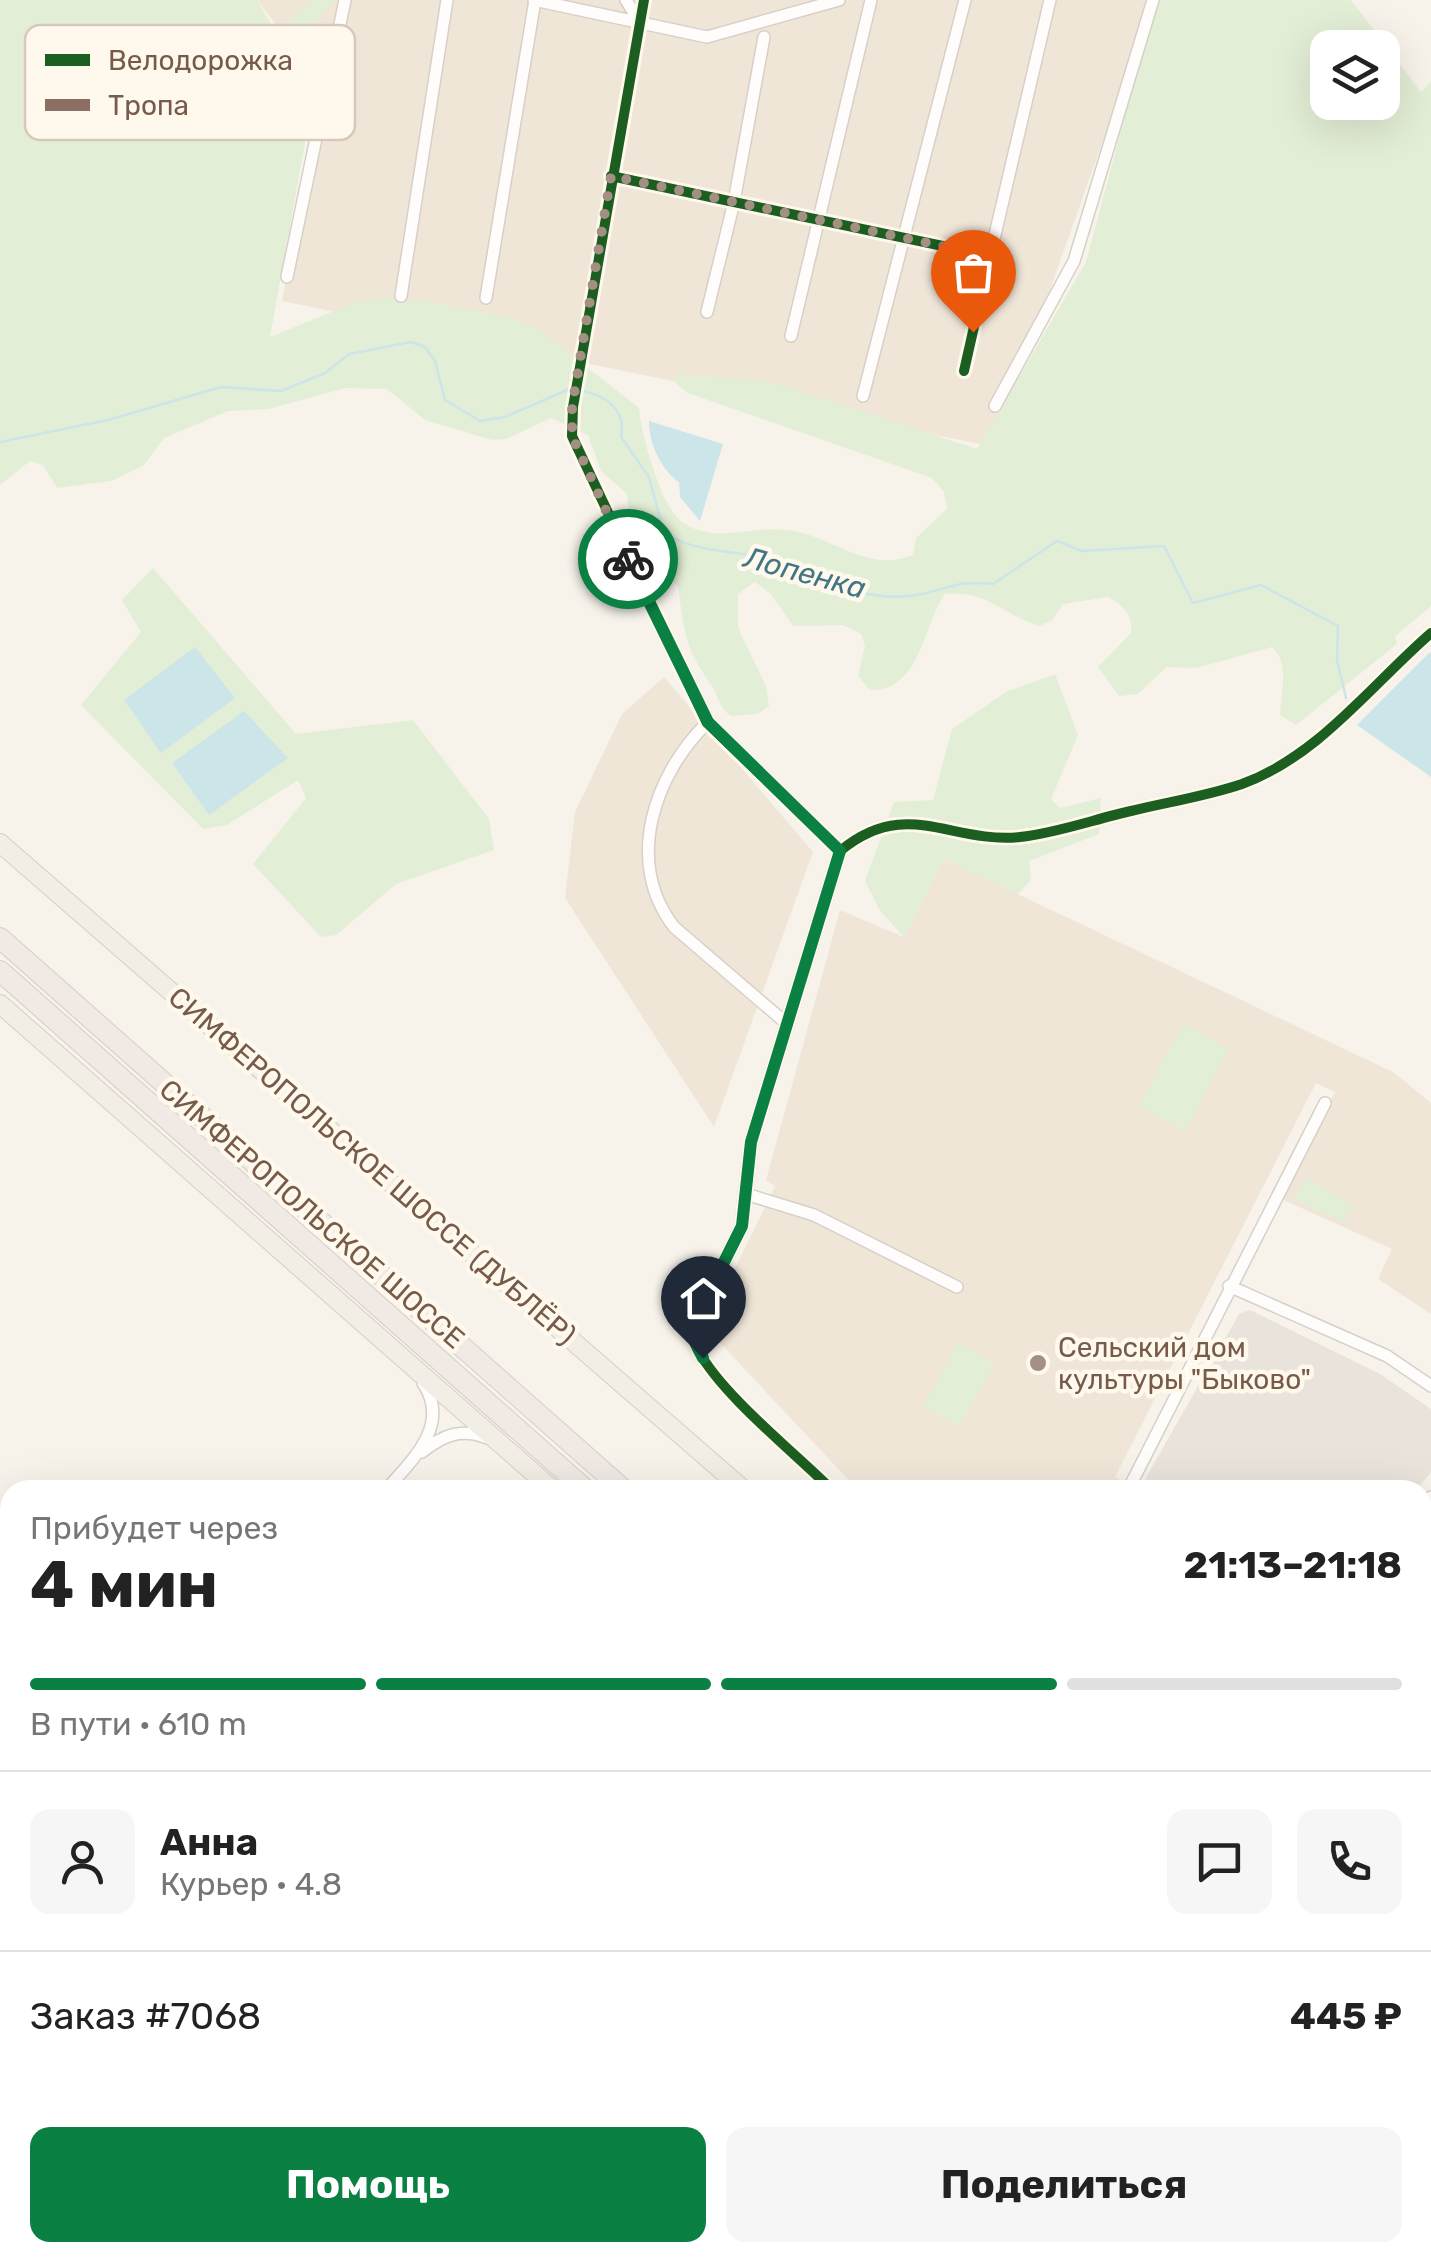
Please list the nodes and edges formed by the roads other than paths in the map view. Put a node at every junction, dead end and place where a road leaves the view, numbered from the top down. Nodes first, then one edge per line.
1 (346, 0) edge
2 (447, 0) edge
3 (534, 0) edge
4 (626, 0) edge
5 (644, 0) edge
6 (838, 0) edge
7 (872, 0) edge
8 (965, 0) edge
9 (1050, 0) edge
10 (1153, 0) edge
11 (640, 23) junction
12 (341, 25) edge
13 (764, 37) dead end
14 (316, 140) edge
15 (611, 176) junction
16 (734, 202) junction
17 (820, 220) junction
18 (904, 238) junction
19 (990, 256) junction
20 (287, 277) dead end
21 (400, 296) dead end
22 (486, 298) dead end
23 (707, 312) dead end
24 (791, 336) dead end
25 (964, 371) dead end
26 (864, 396) dead end
27 (995, 406) dead end
28 (1431, 633) edge
29 (708, 722) junction
30 (0, 843) edge
31 (840, 851) junction
32 (0, 938) edge
33 (0, 971) edge
34 (0, 1004) edge
35 (786, 1023) junction
36 (1325, 1103) dead end
37 (749, 1194) junction
38 (1230, 1286) junction
39 (957, 1287) dead end
40 (410, 1364) junction
41 (1431, 1386) edge
42 (503, 1445) junction
43 (414, 1458) junction
44 (395, 1480) edge
45 (542, 1480) edge
46 (575, 1480) edge
47 (613, 1480) edge
48 (733, 1480) edge
49 (822, 1480) edge
50 (1133, 1480) edge

1 - 12 street
2 - 21 street
3 - 11 street
3 - 22 street
4 - 11 street
5 - 11 street
6 - 11 street
7 - 17 street
8 - 18 street
9 - 19 street
10 - 27 street
11 - 15 street
13 - 16 street
14 - 20 street
15 - 16 street
15 - 29 street
16 - 17 street
16 - 23 street
17 - 18 street
17 - 24 street
18 - 19 street
18 - 26 street
19 - 25 street
28 - 31 street
29 - 31 street
29 - 35 street
30 - 48 main road, СИМФЕРОПОЛЬСКОЕ ШОССЕ (ДУБЛЁР)
31 - 35 street
32 - 47 highway, СИМФЕРОПОЛЬСКОЕ ШОССЕ
33 - 46 highway, СИМФЕРОПОЛЬСКОЕ ШОССЕ
34 - 40 main road
35 - 37 street
36 - 38 street
37 - 39 street
37 - 49 street
38 - 41 street
38 - 50 street
40 - 42 main road
40 - 43 street
42 - 43 street
42 - 45 main road
43 - 44 street

